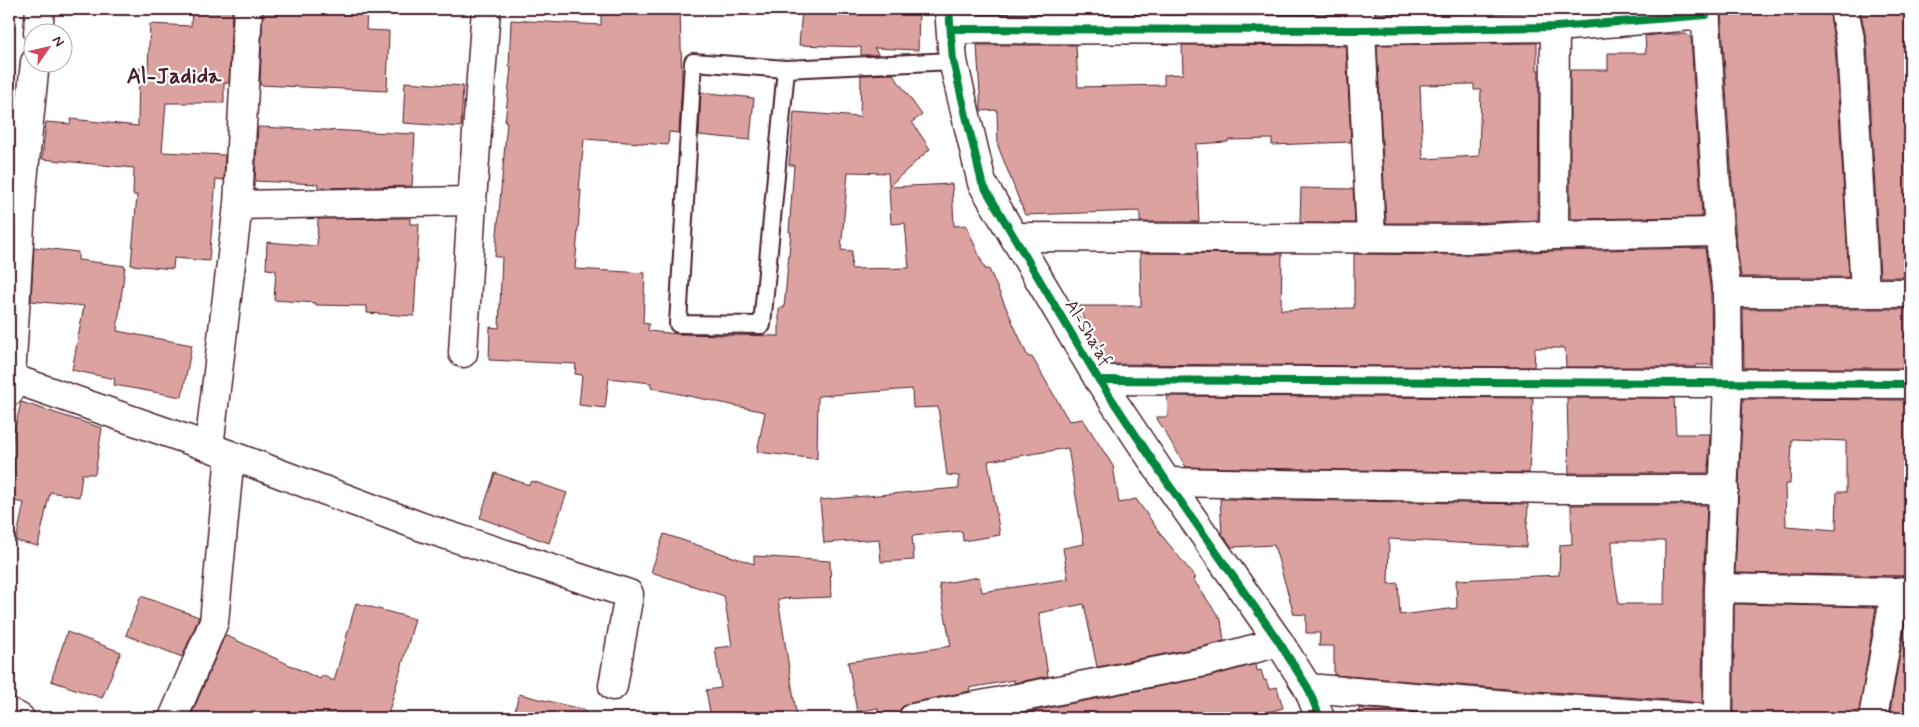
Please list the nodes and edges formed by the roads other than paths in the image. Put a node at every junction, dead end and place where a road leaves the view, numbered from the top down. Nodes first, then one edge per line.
1 (40, 9) edge
2 (248, 9) edge
3 (486, 9) edge
4 (1844, 9) edge
5 (1706, 12) edge
6 (1555, 18) edge
7 (950, 19) edge
8 (1361, 19) edge
9 (39, 22) edge
10 (953, 60) junction
11 (786, 68) junction
12 (34, 72) edge
13 (472, 201) junction
14 (238, 204) junction
15 (1719, 232) junction
16 (1554, 235) junction
17 (1014, 237) junction
18 (1370, 238) junction
19 (1866, 292) junction
20 (1727, 293) junction
21 (1910, 293) edge
22 (12, 322) edge
23 (463, 353) dead end
24 (1099, 380) junction
25 (1728, 384) junction
26 (1910, 384) edge
27 (10, 385) edge
28 (219, 451) junction
29 (1167, 482) junction
30 (1724, 489) junction
31 (1719, 588) junction
32 (1902, 592) edge
33 (1279, 642) junction
34 (614, 686) dead end
35 (1308, 688) junction
36 (9, 712) edge
37 (20, 718) edge
38 (173, 718) edge
39 (914, 718) edge
40 (1320, 718) edge
41 (1697, 718) edge
42 (1718, 718) edge
43 (1873, 718) edge

1 - 9 street
2 - 14 street
3 - 13 street
4 - 19 street
5 - 6 street
5 - 15 street
6 - 8 street
6 - 16 street
7 - 8 street
7 - 10 street, Al-Sha'af
8 - 18 street
10 - 11 lane
10 - 17 street, Al-Sha'af
11 - 11 lane
12 - 22 street
13 - 14 street
13 - 23 street
14 - 28 street
15 - 16 street
15 - 20 street
16 - 18 street
17 - 18 street
17 - 24 street, Al-Sha'af
19 - 20 street
19 - 21 street
20 - 25 street
22 - 27 street
24 - 25 street
24 - 29 street, Al-Sha'af
25 - 26 street
25 - 30 street
27 - 28 street
28 - 34 street
28 - 38 street
29 - 30 street
29 - 33 street, Al-Sha'af
30 - 31 street
31 - 32 street
31 - 42 street
32 - 43 street
33 - 35 street, Al-Sha'af
33 - 39 street
35 - 40 street, Al-Sha'af
35 - 41 street
36 - 37 street

